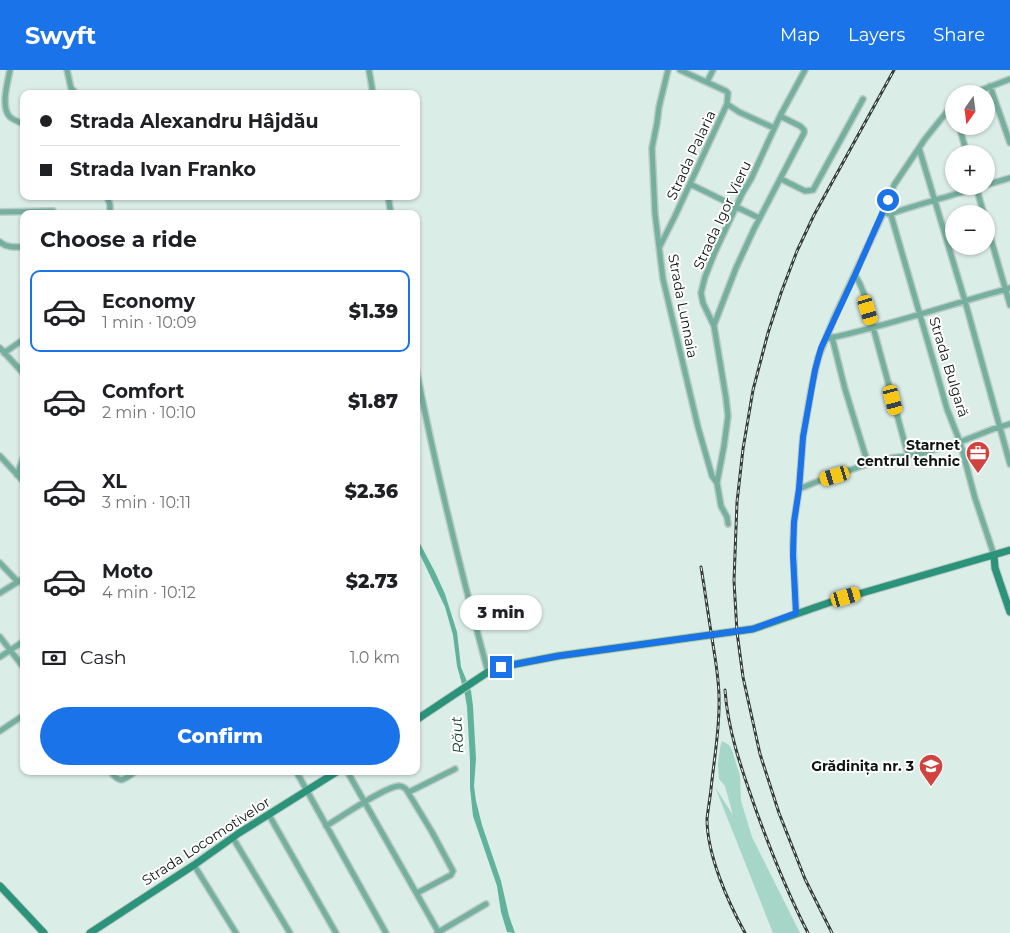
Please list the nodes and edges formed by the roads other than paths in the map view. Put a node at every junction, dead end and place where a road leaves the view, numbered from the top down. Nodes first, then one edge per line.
1 (10, 70) edge
2 (67, 70) edge
3 (370, 70) edge
4 (668, 70) edge
5 (680, 70) edge
6 (713, 70) edge
7 (805, 70) edge
8 (1010, 79) edge
9 (707, 82) junction
10 (993, 85) edge
11 (73, 90) edge
12 (372, 90) edge
13 (863, 99) dead end
14 (995, 100) edge
15 (727, 104) junction
16 (945, 114) edge
17 (780, 116) junction
18 (20, 122) edge
19 (774, 128) junction
20 (1010, 144) edge
21 (919, 148) junction
22 (1010, 178) edge
23 (781, 179) junction
24 (995, 182) edge
25 (690, 184) junction
26 (953, 195) edge
27 (935, 201) junction
28 (737, 207) junction
29 (20, 211) edge
30 (0, 212) edge
31 (883, 212) junction
32 (891, 215) junction
33 (759, 218) junction
34 (0, 242) edge
35 (660, 246) junction
36 (20, 247) edge
37 (995, 249) edge
38 (855, 275) junction
39 (1008, 289) edge
40 (965, 301) junction
41 (1010, 304) edge
42 (920, 314) junction
43 (714, 326) junction
44 (873, 327) junction
45 (829, 338) junction
46 (20, 341) edge
47 (2, 351) edge
48 (20, 370) edge
49 (420, 388) edge
50 (1010, 424) edge
51 (1001, 427) junction
52 (960, 442) junction
53 (908, 455) junction
54 (0, 456) edge
55 (868, 464) junction
56 (1010, 464) edge
57 (20, 467) edge
58 (17, 475) junction
59 (20, 478) edge
60 (717, 484) junction
61 (799, 489) junction
62 (728, 524) dead end
63 (1010, 550) edge
64 (994, 555) junction
65 (0, 563) edge
66 (18, 582) joint
67 (0, 593) edge
68 (1010, 612) edge
69 (796, 613) junction
70 (0, 637) edge
71 (20, 644) edge
72 (10, 650) junction
73 (0, 657) edge
74 (20, 663) edge
75 (488, 672) junction
76 (420, 716) edge
77 (20, 718) edge
78 (0, 731) edge
79 (454, 769) dead end
80 (113, 775) edge
81 (130, 775) edge
82 (298, 775) edge
83 (332, 775) edge
84 (349, 775) edge
85 (307, 791) junction
86 (409, 792) junction
87 (365, 802) junction
88 (269, 815) junction
89 (326, 826) junction
90 (233, 838) junction
91 (194, 865) junction
92 (0, 886) edge
93 (417, 893) junction
94 (486, 904) dead end
95 (44, 933) edge
96 (90, 933) edge
97 (236, 933) edge
98 (290, 933) edge
99 (336, 933) edge
100 (386, 933) edge
101 (438, 933) edge

1 - 18 street
2 - 11 street
3 - 12 street
4 - 35 street, Strada Lunnaia
5 - 9 street, Strada Palaria
6 - 9 street
7 - 17 street, Strada Igor Vieru
8 - 10 street
9 - 15 street, Strada Palaria
13 - 23 street
14 - 20 street
15 - 19 street
15 - 25 street, Strada Palaria
16 - 21 street
17 - 19 street, Strada Igor Vieru
17 - 23 street
19 - 28 street, Strada Igor Vieru
21 - 27 street
21 - 31 street
22 - 24 street
23 - 33 street
25 - 28 street
25 - 35 street, Strada Palaria
26 - 27 street
27 - 32 street
27 - 40 street
28 - 33 street
28 - 43 street, Strada Igor Vieru
29 - 30 street
31 - 32 street
31 - 38 street
32 - 42 street, Strada Bulgară
33 - 43 street
34 - 36 street
35 - 60 street, Strada Lunnaia
37 - 39 street
38 - 44 street
38 - 45 street
39 - 40 street
39 - 41 street
40 - 42 street
40 - 51 street
42 - 44 street
42 - 52 street, Strada Bulgară
43 - 60 street, Strada Igor Vieru
44 - 45 street
44 - 53 street
45 - 55 street
45 - 61 street
46 - 47 street
47 - 48 street
49 - 75 street
50 - 51 street
51 - 52 street
51 - 56 street
52 - 53 street
52 - 64 street, Strada Bulgară
53 - 55 street
54 - 58 street
55 - 61 street
57 - 58 street
58 - 59 street
60 - 62 street, Strada Igor Vieru
61 - 69 street
63 - 64 main road
64 - 68 main road, Strada Bulgară
64 - 69 main road
65 - 66 street
66 - 67 street
69 - 75 main road
70 - 72 street
71 - 72 street
72 - 73 street
72 - 74 street
75 - 76 main road
77 - 78 street
79 - 86 street
80 - 81 street
82 - 85 street
83 - 85 main road, Strada Locomotivelor
84 - 87 street
85 - 88 main road, Strada Locomotivelor
85 - 89 street
86 - 87 street
86 - 93 street
87 - 89 street
87 - 93 street
88 - 90 main road, Strada Locomotivelor
88 - 99 street
89 - 100 street
90 - 91 main road, Strada Locomotivelor
90 - 98 street
91 - 96 main road, Strada Locomotivelor
91 - 97 street
92 - 95 main road
93 - 101 street
94 - 101 street

